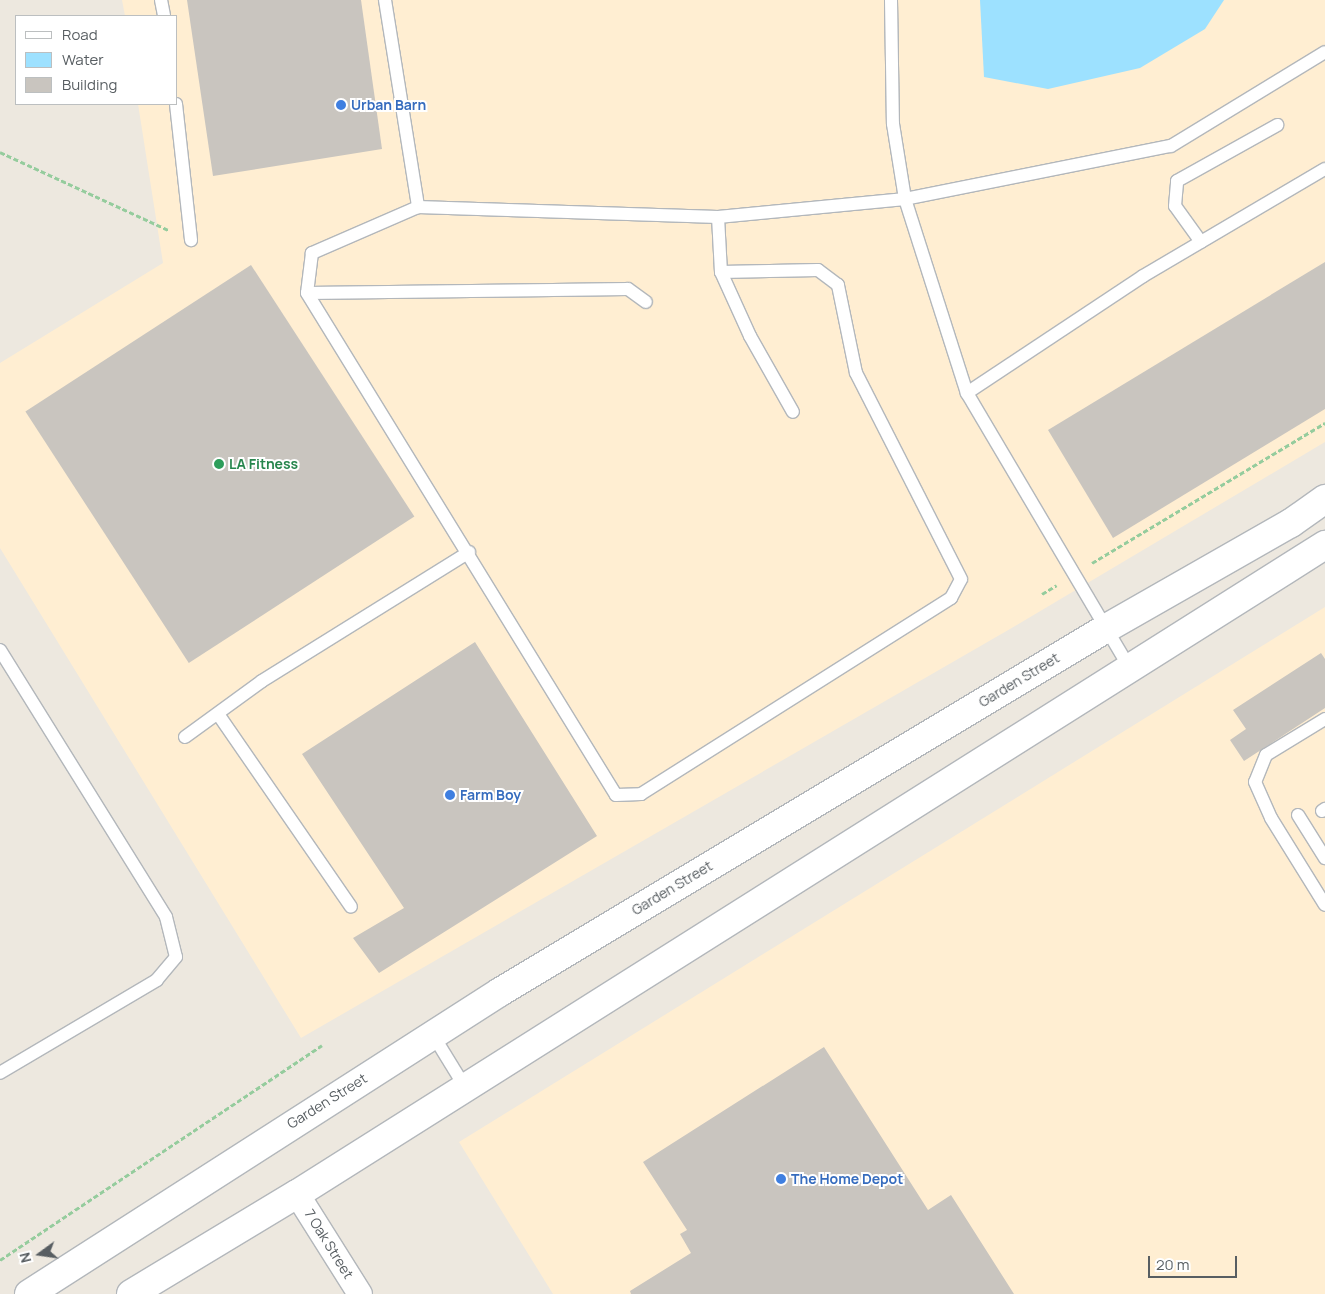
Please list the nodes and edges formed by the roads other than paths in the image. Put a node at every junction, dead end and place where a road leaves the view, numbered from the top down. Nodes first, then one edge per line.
1 (161, 0) edge
2 (384, 0) edge
3 (891, 0) edge
4 (164, 15) edge
5 (1325, 52) edge
6 (176, 105) edge
7 (1277, 125) dead end
8 (1325, 169) edge
9 (905, 199) junction
10 (418, 207) junction
11 (718, 217) junction
12 (191, 240) road end
13 (1200, 242) junction
14 (721, 272) junction
15 (307, 293) junction
16 (646, 302) dead end
17 (967, 393) junction
18 (793, 412) dead end
19 (1325, 499) edge
20 (1325, 546) edge
21 (469, 552) junction
22 (1105, 629) junction
23 (0, 650) edge
24 (1129, 667) junction
25 (218, 714) junction
26 (1325, 719) edge
27 (185, 737) dead end
28 (1298, 814) dead end
29 (1325, 858) edge
30 (1325, 905) edge
31 (351, 907) dead end
32 (433, 1035) junction
33 (0, 1073) edge
34 (465, 1087) junction
35 (297, 1194) junction
36 (29, 1294) edge
37 (131, 1294) edge
38 (360, 1294) edge

1 - 4 lane
2 - 10 lane
3 - 9 lane
5 - 9 lane
6 - 12 lane
7 - 13 lane
8 - 13 lane
9 - 11 lane
9 - 17 lane
10 - 11 lane
10 - 15 lane
11 - 14 lane
13 - 17 lane
14 - 18 lane
14 - 21 lane
15 - 16 lane
15 - 21 lane
17 - 22 lane
19 - 22 street, Garden Street
20 - 24 street
21 - 25 lane
22 - 24 lane
22 - 32 street, Garden Street
23 - 33 lane
24 - 34 street
25 - 27 lane
25 - 31 lane
26 - 30 lane
28 - 29 lane
32 - 34 lane
32 - 36 street, Garden Street
34 - 35 street
35 - 37 street
35 - 38 street, 7 Oak Street

